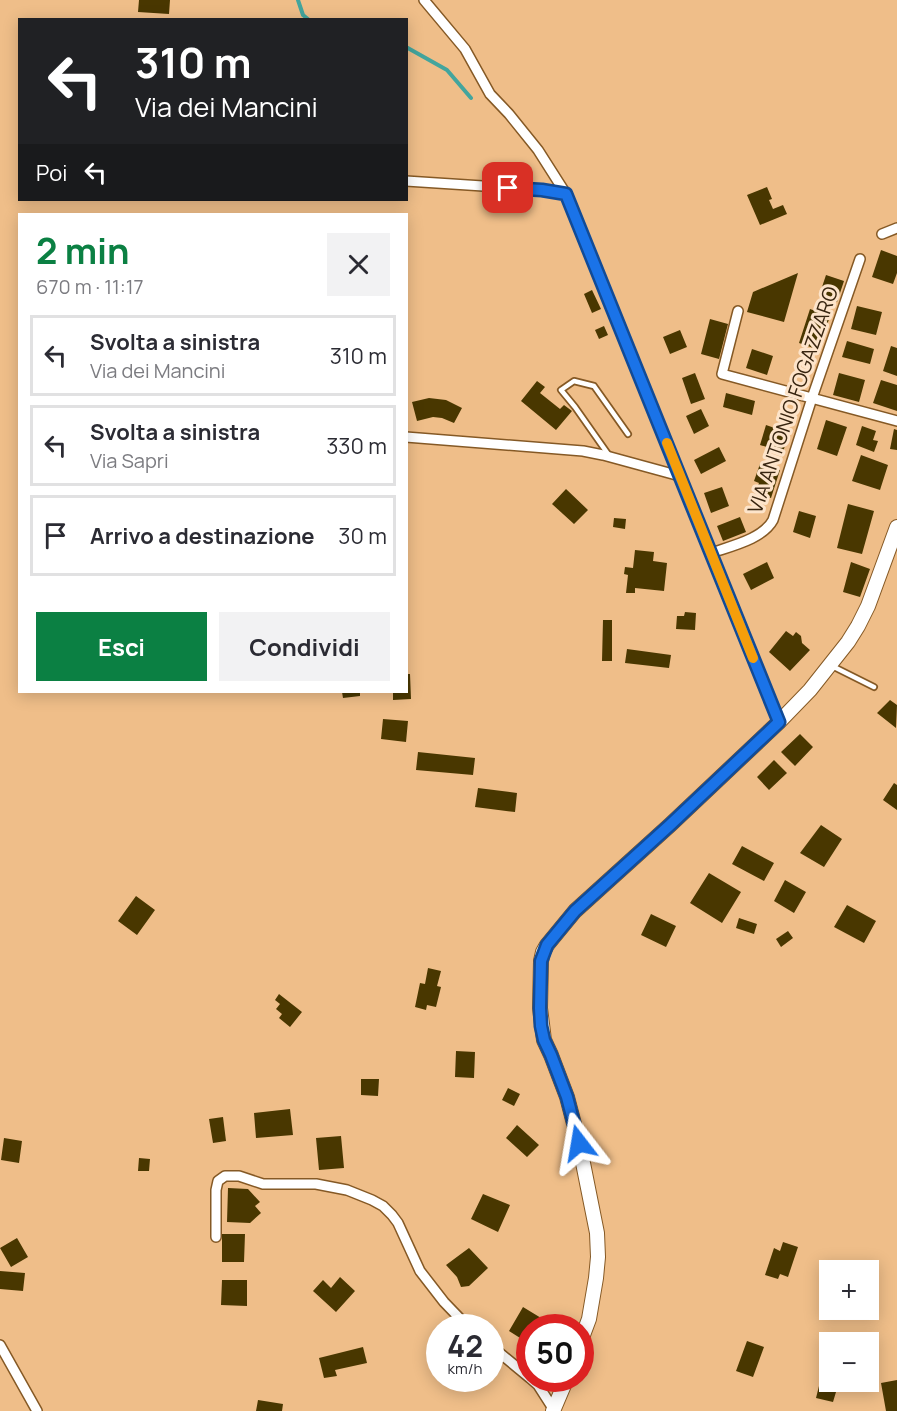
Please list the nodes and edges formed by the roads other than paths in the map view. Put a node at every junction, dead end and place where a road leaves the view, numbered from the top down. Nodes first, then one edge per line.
1 (424, 0) edge
2 (408, 181) edge
3 (566, 194) junction
4 (897, 228) edge
5 (882, 234) dead end
6 (860, 259) dead end
7 (738, 311) dead end
8 (812, 398) junction
9 (897, 421) edge
10 (628, 434) dead end
11 (408, 437) edge
12 (609, 456) junction
13 (680, 476) junction
14 (897, 527) edge
15 (711, 553) junction
16 (830, 665) junction
17 (874, 687) dead end
18 (779, 722) junction
19 (216, 1237) dead end
20 (455, 1314) edge
21 (590, 1314) edge
22 (0, 1345) edge
23 (504, 1357) edge
24 (516, 1367) edge
25 (542, 1392) edge
26 (561, 1392) edge
27 (554, 1410) edge
28 (37, 1411) edge

1 - 3 street
2 - 3 street
3 - 13 street
4 - 5 street
6 - 8 street, VIA ANTONIO FOGAZZARO
7 - 8 street
8 - 9 street
8 - 15 street, VIA ANTONIO FOGAZZARO
10 - 12 lane
11 - 12 street
12 - 13 street
13 - 15 street
14 - 16 main road
15 - 18 street
16 - 17 lane
16 - 18 main road
18 - 21 main road
19 - 20 street
22 - 28 street
23 - 24 street
25 - 27 street
26 - 27 main road

